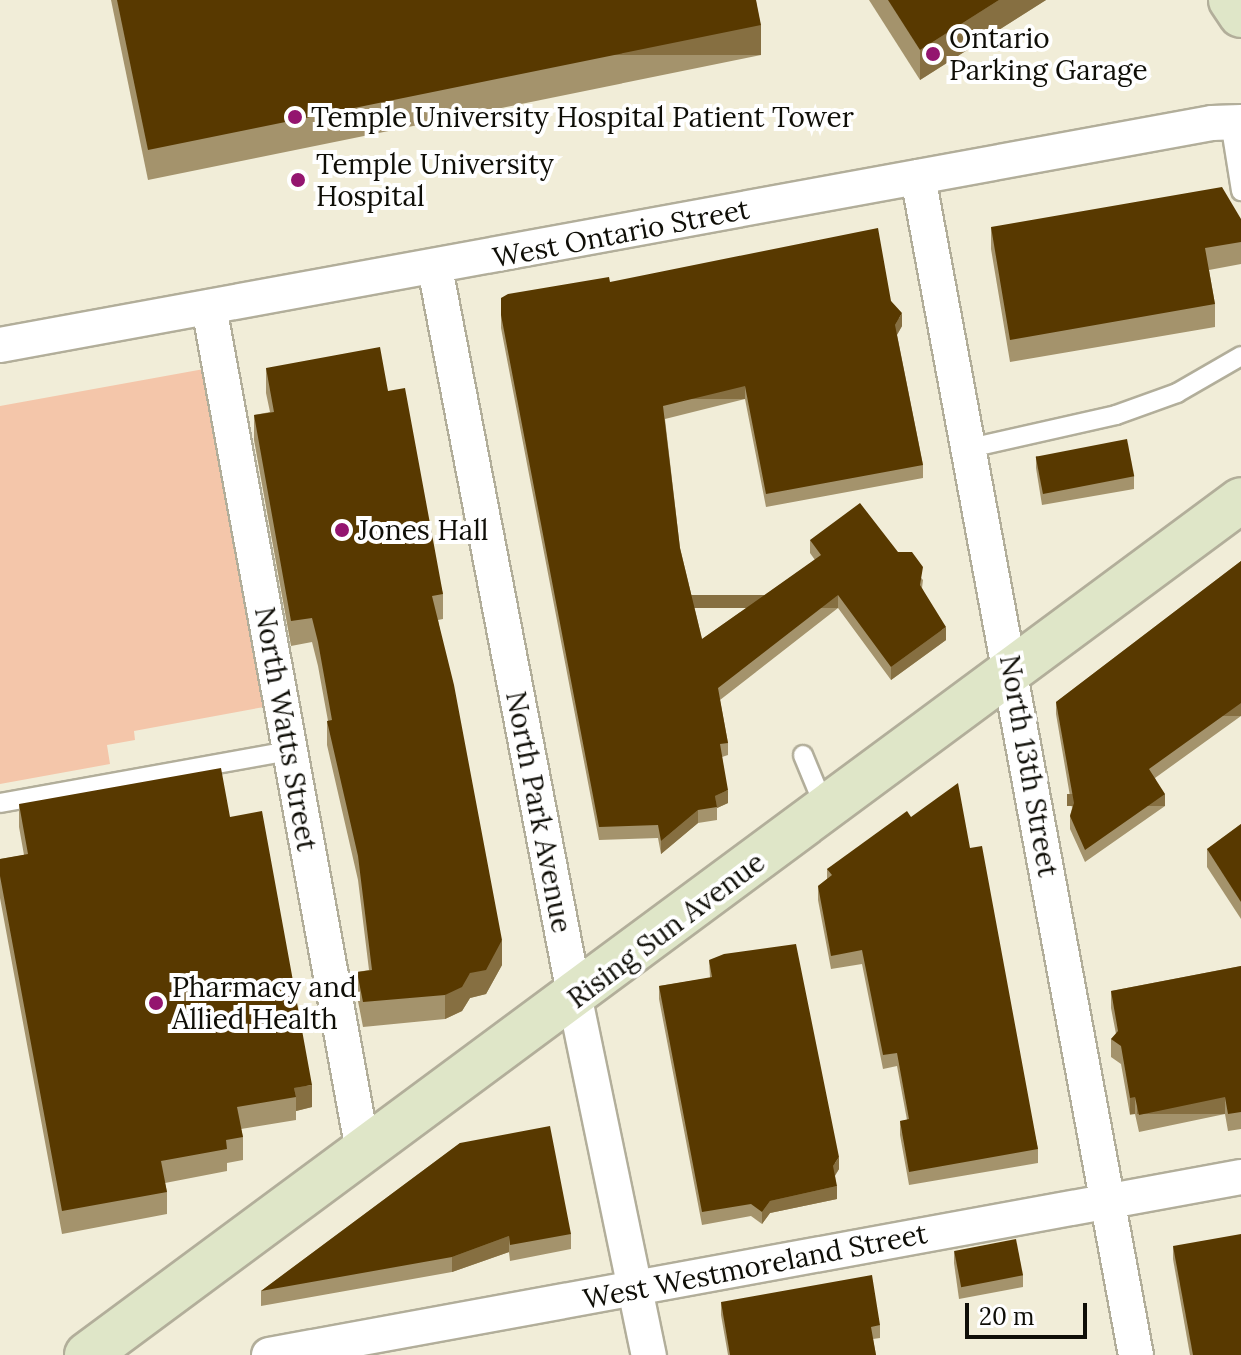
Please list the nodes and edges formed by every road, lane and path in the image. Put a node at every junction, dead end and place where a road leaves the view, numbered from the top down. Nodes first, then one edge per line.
1 (1231, 0) edge
2 (1241, 15) edge
3 (1236, 122) edge
4 (918, 177) junction
5 (1241, 191) edge
6 (435, 268) junction
7 (209, 307) junction
8 (0, 345) edge
9 (1241, 356) edge
10 (970, 448) junction
11 (1241, 500) edge
12 (1012, 672) junction
13 (290, 751) junction
14 (803, 755) dead end
15 (0, 803) edge
16 (826, 811) junction
17 (575, 999) junction
18 (363, 1151) junction
19 (1241, 1177) edge
20 (1107, 1201) junction
21 (637, 1289) junction
22 (87, 1355) edge
23 (269, 1355) edge
24 (649, 1355) edge
25 (1136, 1355) edge

1 - 2 street
3 - 4 street, West Ontario Street
3 - 5 lane
4 - 6 street, West Ontario Street
4 - 10 street, North 13th Street
6 - 7 street, West Ontario Street
6 - 17 street, North Park Avenue
7 - 8 street, West Ontario Street
7 - 13 street, North Watts Street
9 - 10 lane
10 - 12 street, North 13th Street
11 - 12 street, Rising Sun Avenue
12 - 16 street, Rising Sun Avenue
12 - 20 street, North 13th Street
13 - 15 lane
13 - 18 street, North Watts Street
14 - 16 lane
16 - 17 street, Rising Sun Avenue
17 - 18 street, Rising Sun Avenue
17 - 21 street, North Park Avenue
18 - 22 street, Rising Sun Avenue
19 - 20 street, West Westmoreland Street
20 - 21 street, West Westmoreland Street
20 - 25 street, North 13th Street
21 - 23 street, West Westmoreland Street
21 - 24 street, North Park Avenue

